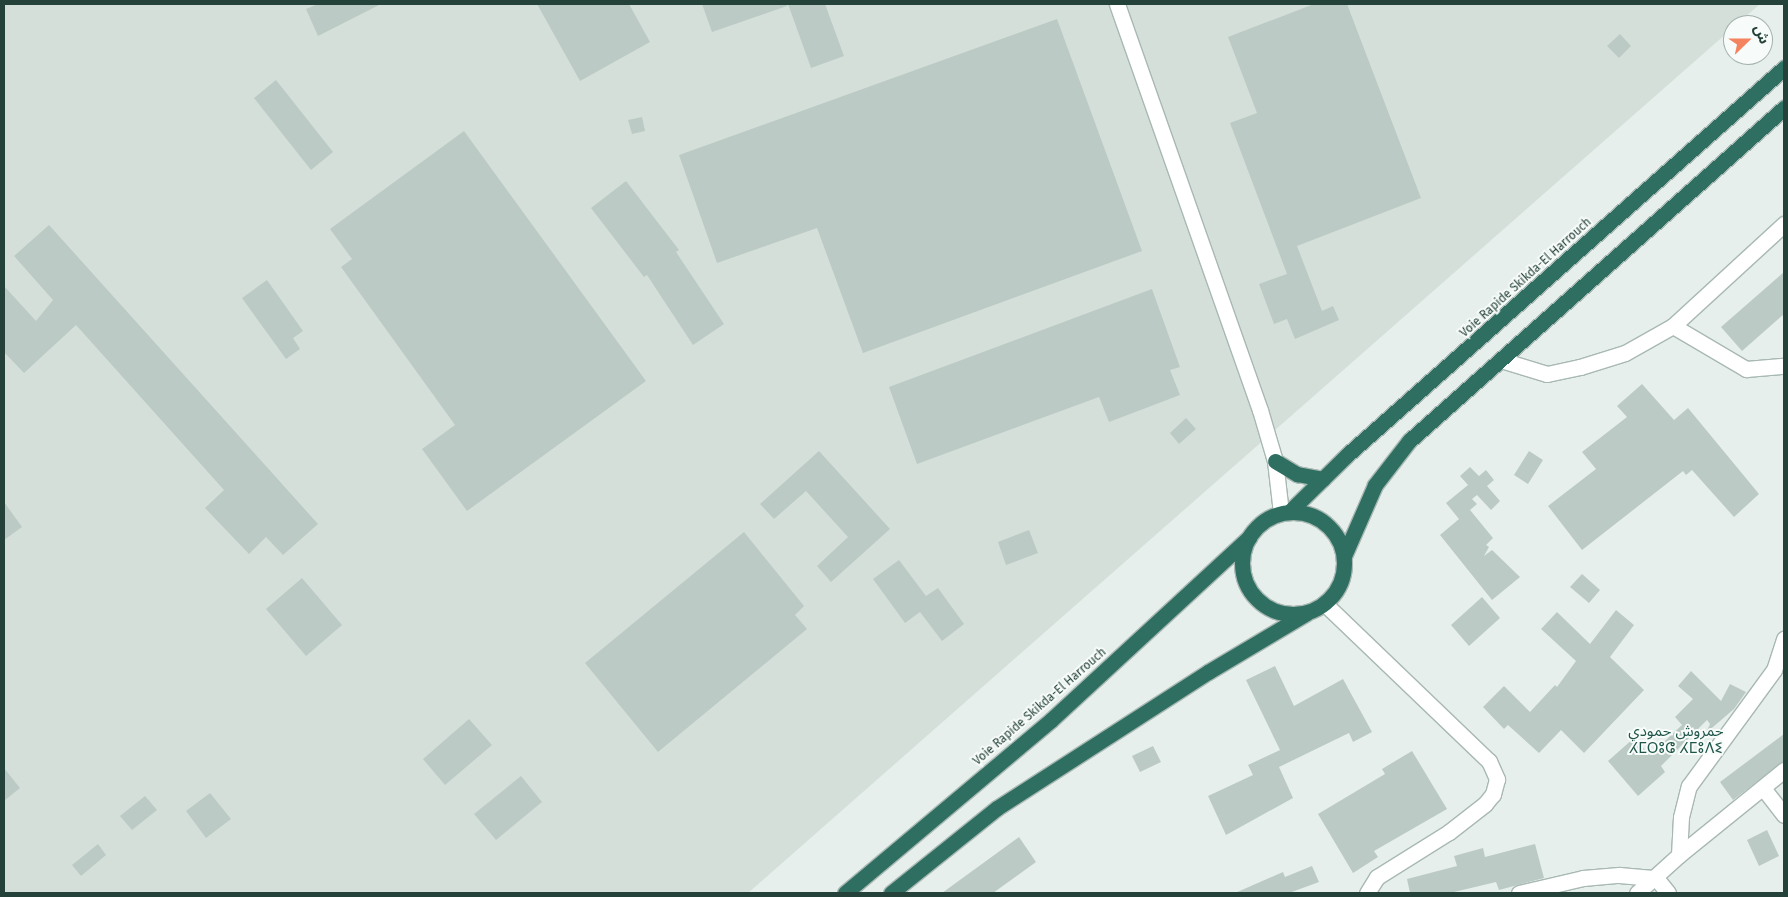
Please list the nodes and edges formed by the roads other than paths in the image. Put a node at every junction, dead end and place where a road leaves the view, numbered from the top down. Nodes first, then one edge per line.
1 (1117, 4) edge
2 (1784, 68) edge
3 (1784, 108) edge
4 (1784, 224) edge
5 (1673, 326) junction
6 (1501, 360) junction
7 (1784, 366) edge
8 (1275, 461) junction
9 (1323, 479) junction
10 (1285, 512) junction
11 (1248, 537) junction
12 (1344, 556) junction
13 (1325, 604) junction
14 (1307, 613) junction
15 (1784, 639) edge
16 (1784, 770) edge
17 (1763, 788) junction
18 (1784, 815) edge
19 (1679, 855) junction
20 (1656, 878) junction
21 (845, 893) edge
22 (891, 893) edge
23 (1367, 893) edge
24 (1519, 893) edge
25 (1637, 893) edge
26 (1668, 893) edge

1 - 8 street
2 - 9 highway, Voie Rapide Skikda-El Harrouch
3 - 6 highway
4 - 5 street
5 - 6 street
5 - 7 street
6 - 12 highway
8 - 9 highway
8 - 10 street
9 - 10 highway, Voie Rapide Skikda-El Harrouch
10 - 11 highway, Voie Rapide Skikda-El Harrouch
10 - 12 highway
11 - 14 highway
11 - 21 highway, Voie Rapide Skikda-El Harrouch
12 - 13 highway
13 - 14 highway
13 - 23 street
14 - 22 highway
15 - 19 street
16 - 17 street
17 - 18 street
17 - 19 street
19 - 20 street
20 - 24 street
20 - 25 street
20 - 26 street

